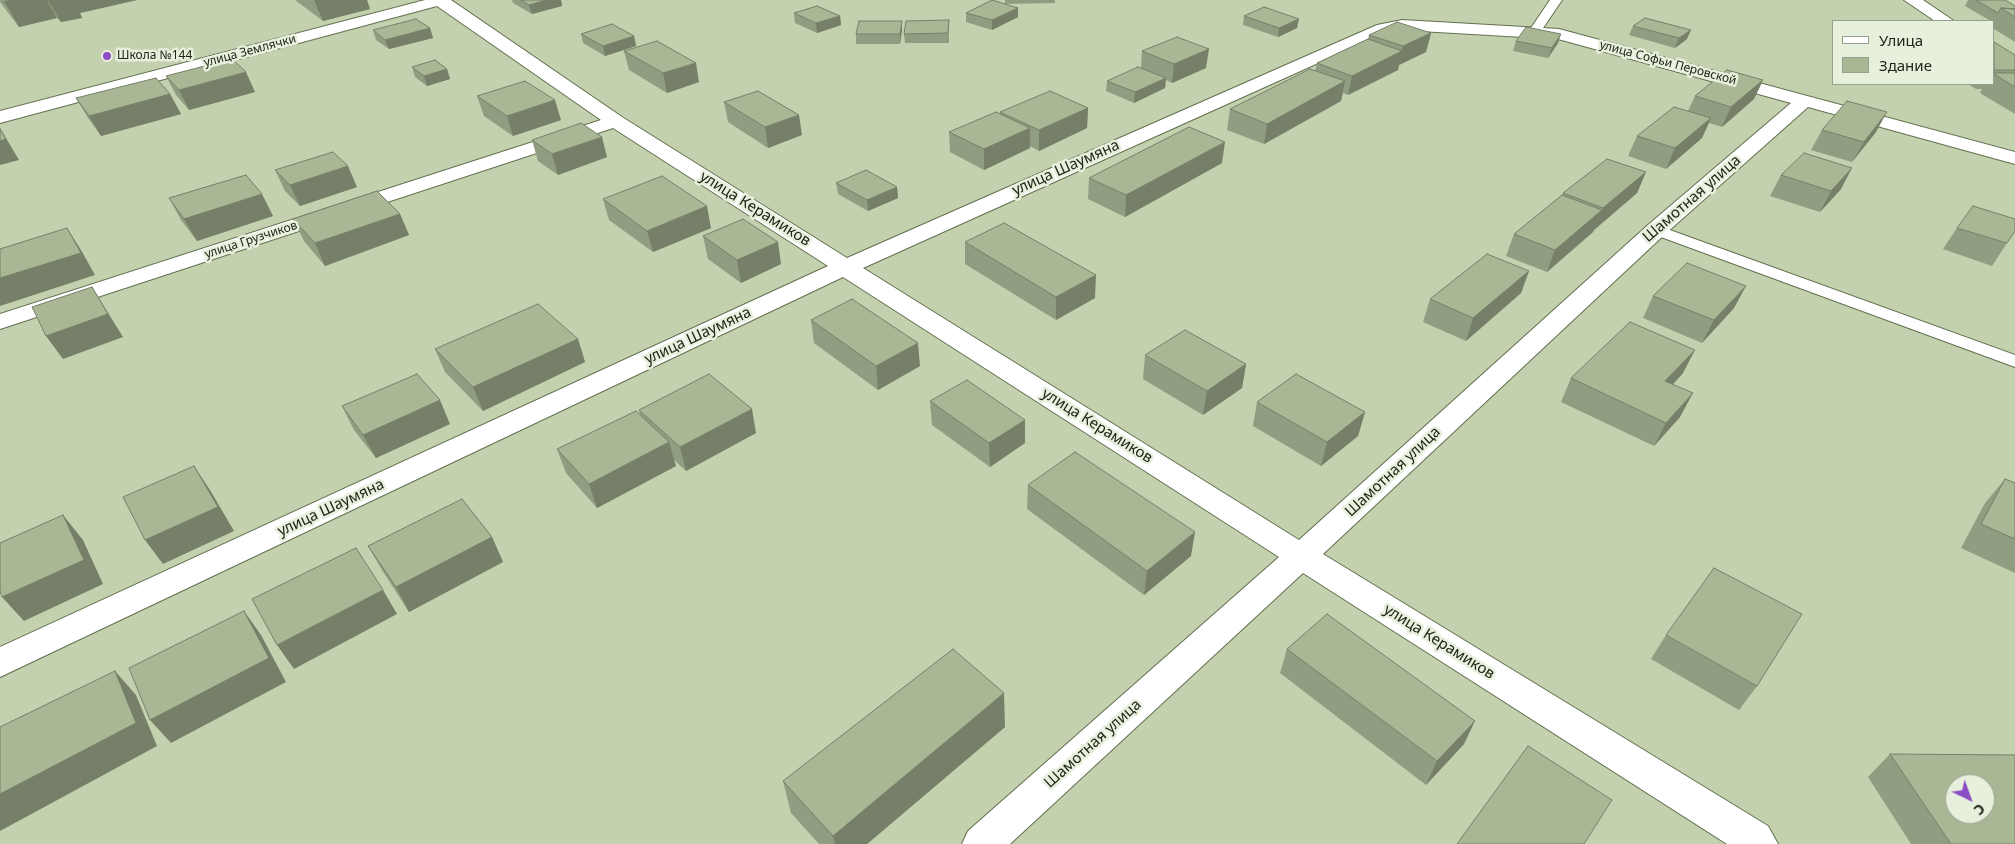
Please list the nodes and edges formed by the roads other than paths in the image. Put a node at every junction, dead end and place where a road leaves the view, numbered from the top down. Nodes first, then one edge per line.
1 (441, 0) edge
2 (1556, 0) edge
3 (1912, 0) edge
4 (1944, 20) edge
5 (1402, 25) joint
6 (1535, 31) junction
7 (1805, 100) junction
8 (0, 117) edge
9 (615, 121) junction
10 (2015, 158) edge
11 (1656, 230) junction
12 (845, 267) junction
13 (0, 322) edge
14 (2015, 361) edge
15 (1301, 556) junction
16 (0, 663) edge
17 (982, 844) edge
18 (1758, 844) edge

1 - 8 street, улица Землячки
1 - 9 street, улица Керамиков
2 - 6 lane
3 - 4 street
5 - 6 street, улица Софьи Перовской
5 - 12 street, улица Шаумяна
6 - 7 street, улица Софьи Перовской
7 - 10 street, улица Софьи Перовской
7 - 11 street, Шамотная улица
9 - 12 street, улица Керамиков
9 - 13 street, улица Грузчиков
11 - 14 lane
11 - 15 street, Шамотная улица
12 - 15 street, улица Керамиков
12 - 16 street, улица Шаумяна
15 - 17 street, Шамотная улица
15 - 18 street, улица Керамиков

